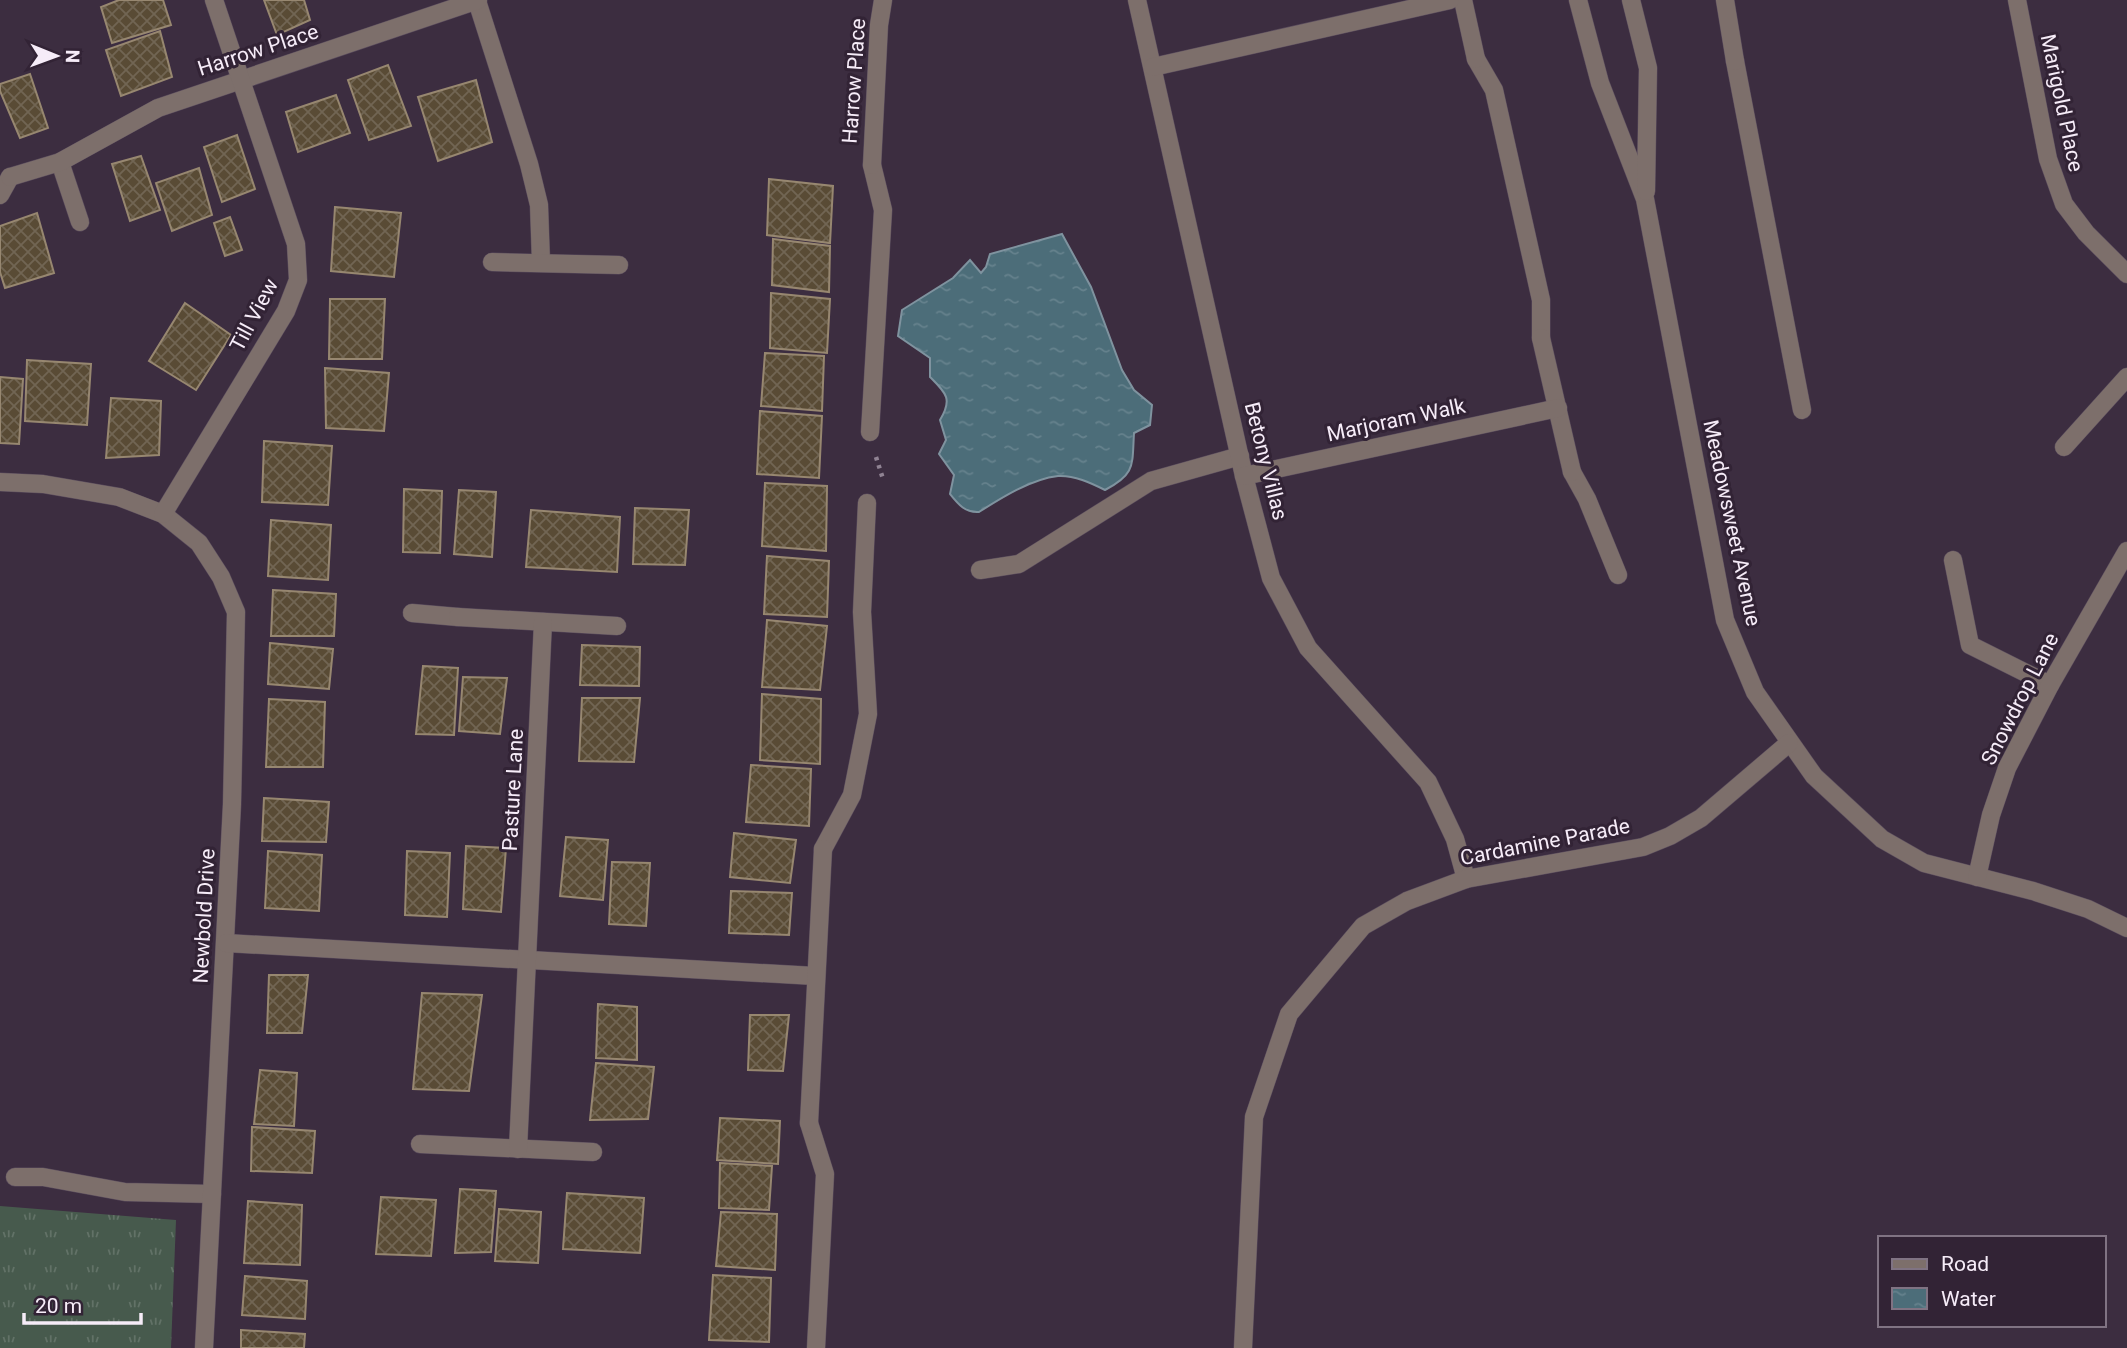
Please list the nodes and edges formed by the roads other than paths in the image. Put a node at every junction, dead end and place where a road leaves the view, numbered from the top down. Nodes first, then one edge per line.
1 (214, 0) edge
2 (477, 0) edge
3 (883, 0) edge
4 (1137, 0) edge
5 (1450, 0) edge
6 (1462, 0) edge
7 (1578, 0) edge
8 (1631, 0) edge
9 (1725, 0) edge
10 (2017, 0) edge
11 (1153, 66) junction
12 (241, 80) junction
13 (60, 162) junction
14 (0, 195) edge
15 (1645, 199) junction
16 (80, 222) dead end
17 (492, 262) dead end
18 (541, 262) junction
19 (619, 265) dead end
20 (2127, 274) edge
21 (2127, 377) edge
22 (1558, 408) junction
23 (1802, 410) dead end
24 (870, 432) dead end
25 (2064, 447) dead end
26 (1240, 456) junction
27 (1244, 476) junction
28 (0, 482) edge
29 (867, 503) dead end
30 (163, 514) junction
31 (2127, 551) edge
32 (1953, 560) dead end
33 (980, 570) dead end
34 (1618, 575) dead end
35 (412, 613) dead end
36 (543, 622) junction
37 (617, 626) dead end
38 (2050, 685) junction
39 (1789, 743) junction
40 (1977, 877) junction
41 (1466, 879) junction
42 (2127, 928) edge
43 (226, 943) junction
44 (527, 960) junction
45 (815, 976) junction
46 (420, 1144) dead end
47 (517, 1149) junction
48 (593, 1152) dead end
49 (15, 1177) dead end
50 (212, 1194) junction
51 (204, 1348) edge
52 (816, 1348) edge
53 (1243, 1348) edge

1 - 12 street, Till View
2 - 12 street, Harrow Place
2 - 18 street
3 - 24 street, Harrow Place
4 - 11 street, Betony Villas
5 - 11 street
6 - 22 street
7 - 15 street, Meadowsweet Avenue
8 - 15 street, Meadowsweet Avenue
9 - 23 street
10 - 20 street, Marigold Place
11 - 26 street, Betony Villas
12 - 13 street, Harrow Place
12 - 30 street, Till View
13 - 14 street, Harrow Place
13 - 16 street
15 - 39 street, Meadowsweet Avenue
17 - 18 street
18 - 19 street
21 - 25 street
22 - 27 street, Marjoram Walk
22 - 34 street
26 - 27 street, Betony Villas
26 - 33 street
27 - 41 street, Betony Villas
28 - 30 street, Newbold Drive
29 - 45 street
30 - 43 street, Newbold Drive
31 - 38 street, Snowdrop Lane
32 - 38 street
35 - 36 street
36 - 37 street
36 - 44 street, Pasture Lane
38 - 40 street, Snowdrop Lane
39 - 40 street, Meadowsweet Avenue
39 - 41 street, Cardamine Parade
40 - 42 street, Meadowsweet Avenue
41 - 53 street, Cardamine Parade
43 - 44 street
43 - 50 street, Newbold Drive
44 - 45 street
44 - 47 street, Pasture Lane
45 - 52 street
46 - 47 street
47 - 48 street
49 - 50 street
50 - 51 street, Newbold Drive

